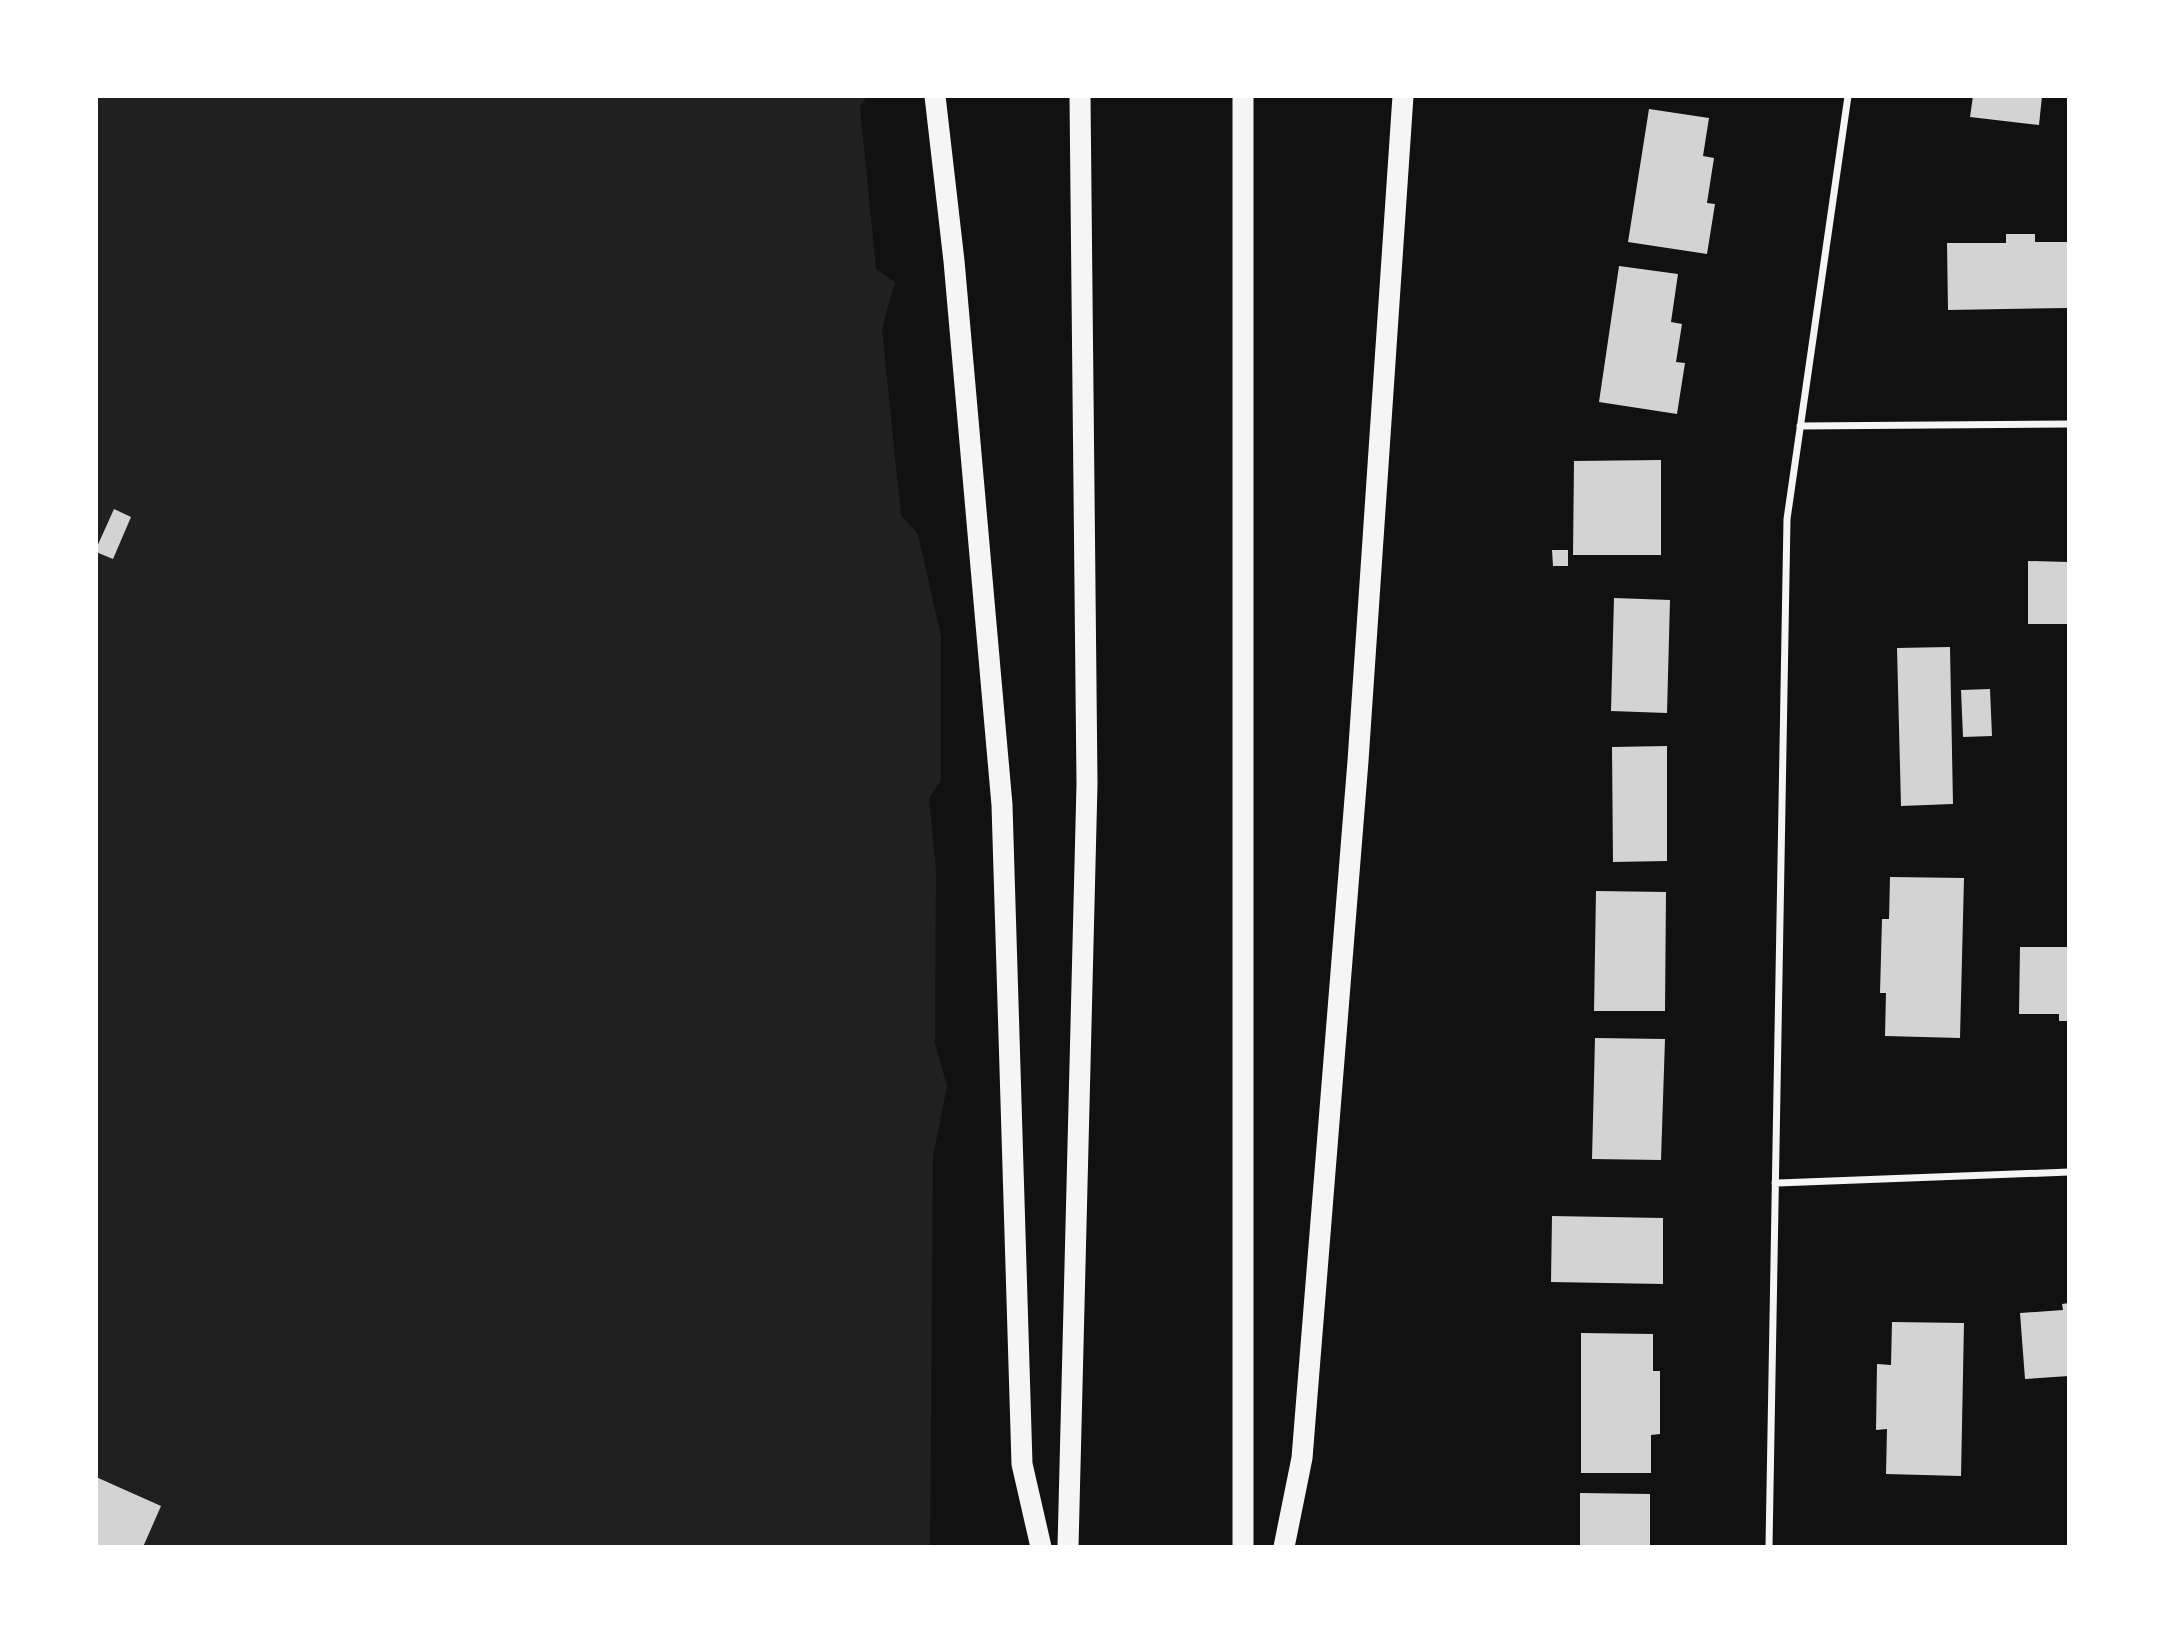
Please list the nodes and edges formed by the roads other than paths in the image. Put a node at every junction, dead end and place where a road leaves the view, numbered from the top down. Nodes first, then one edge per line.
1 (935, 96) edge
2 (1080, 96) edge
3 (1243, 96) edge
4 (1404, 96) edge
5 (1848, 96) edge
6 (2069, 424) edge
7 (1800, 426) junction
8 (2069, 1172) edge
9 (1775, 1183) junction
10 (1041, 1547) edge
11 (1068, 1547) edge
12 (1243, 1547) edge
13 (1284, 1547) edge
14 (1769, 1547) edge

1 - 10 highway
2 - 11 highway
3 - 12 highway
4 - 13 highway
5 - 7 street
6 - 7 street
7 - 9 street
8 - 9 street
9 - 14 street

